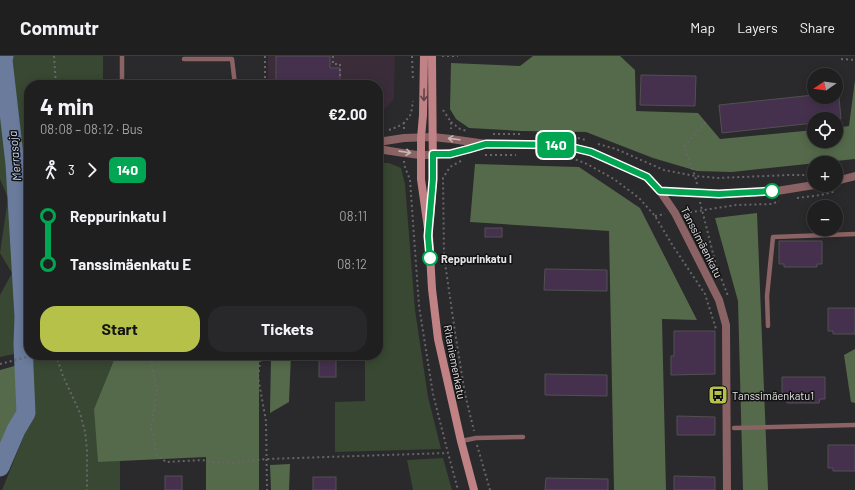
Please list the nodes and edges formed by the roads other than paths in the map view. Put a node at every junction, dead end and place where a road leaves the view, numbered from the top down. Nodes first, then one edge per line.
1 (122, 56) edge
2 (424, 56) edge
3 (432, 56) edge
4 (184, 59) dead end
5 (122, 80) edge
6 (235, 80) edge
7 (432, 137) junction
8 (422, 138) junction
9 (383, 141) edge
10 (486, 144) junction
11 (383, 150) edge
12 (433, 154) junction
13 (422, 155) junction
14 (855, 176) edge
15 (843, 179) edge
16 (807, 186) edge
17 (660, 191) junction
18 (855, 234) edge
19 (428, 236) junction
20 (768, 326) dead end
21 (855, 425) edge
22 (734, 428) dead end
23 (523, 437) dead end
24 (461, 441) junction
25 (474, 490) edge
26 (727, 490) edge

1 - 5 lane
2 -> 8 street, Ritaniemenkatu
3 - 7 street, Ritaniemenkatu
4 - 6 lane
7 - 8 street, Tanssimäenkatu
10 -> 7 street, Tanssimäenkatu
7 - 12 street, Ritaniemenkatu
8 - 9 street, Tanssimäenkatu
8 - 13 street, Ritaniemenkatu
10 - 12 street, Tanssimäenkatu
10 - 17 street, Tanssimäenkatu
11 -> 13 street, Tanssimäenkatu
12 - 13 street, Tanssimäenkatu
12 - 19 street, Ritaniemenkatu
13 - 19 street, Ritaniemenkatu
14 - 15 street
16 - 17 street
17 - 26 street, Tanssimäenkatu
18 - 20 lane
19 - 24 street, Ritaniemenkatu
21 - 22 lane
23 - 24 lane
24 - 25 street, Ritaniemenkatu

